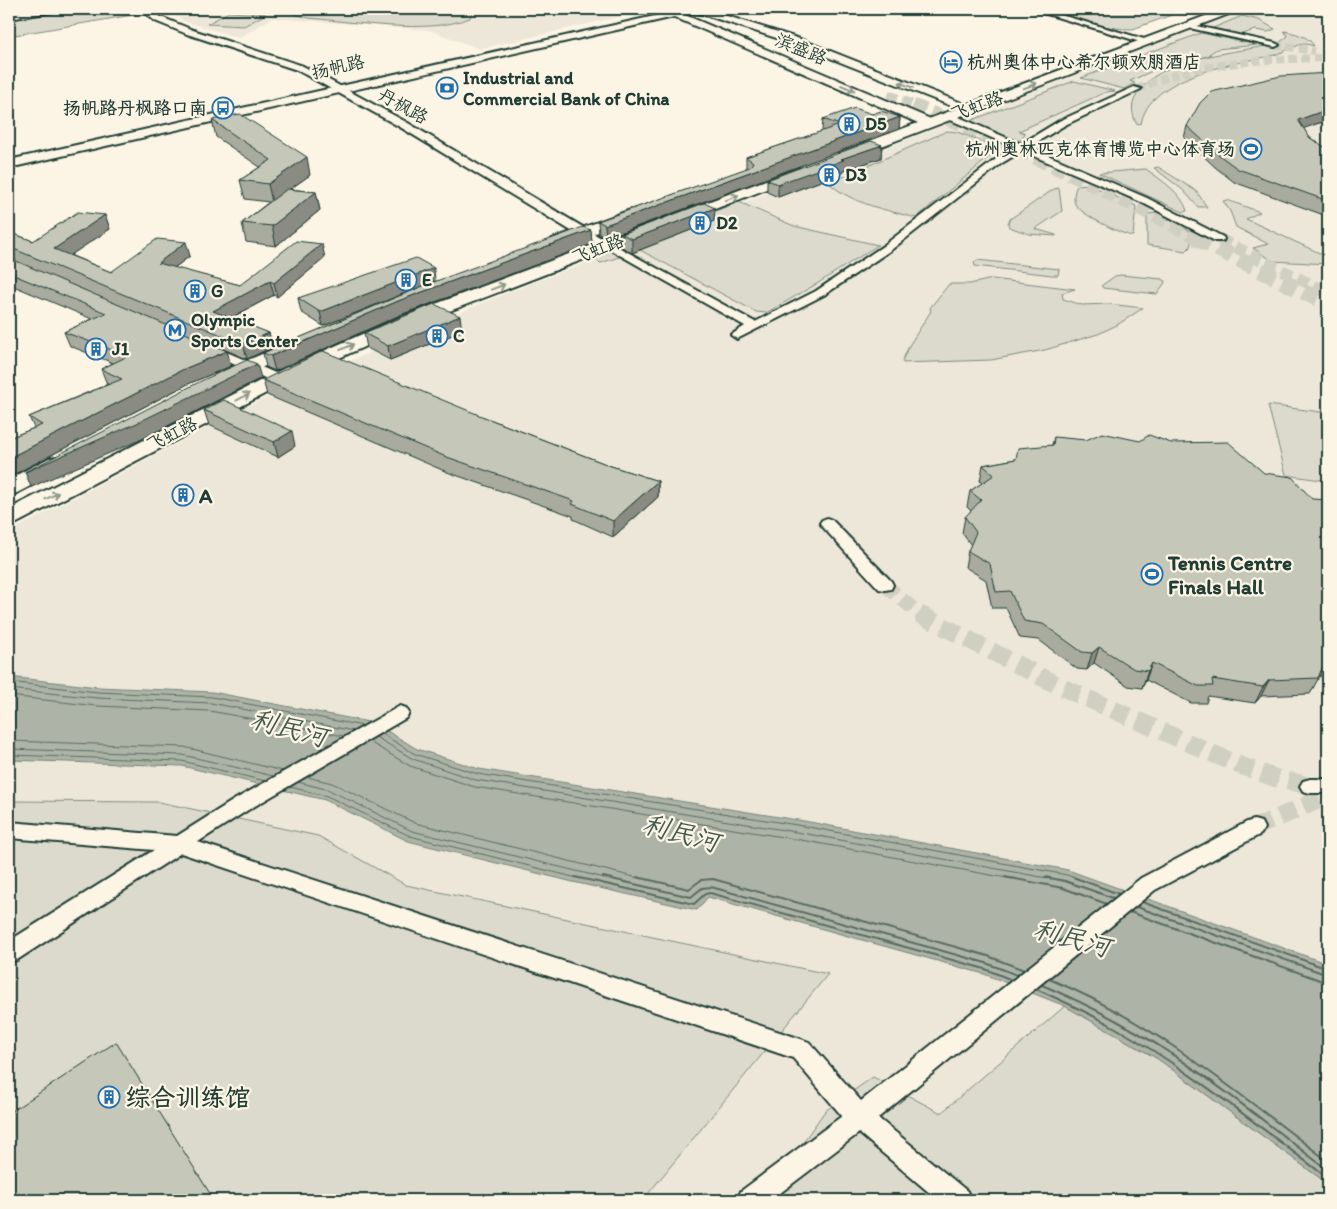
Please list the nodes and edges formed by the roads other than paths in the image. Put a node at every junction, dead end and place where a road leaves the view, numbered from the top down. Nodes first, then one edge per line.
1 (52, 9) edge
2 (144, 9) edge
3 (695, 9) edge
4 (1033, 9) edge
5 (1211, 9) edge
6 (1233, 9) edge
7 (669, 11) edge
8 (9, 16) edge
9 (1187, 26) junction
10 (715, 30) junction
11 (1133, 37) junction
12 (1147, 41) junction
13 (1274, 45) tunnel mouth
14 (851, 74) dead end
15 (335, 88) junction
16 (1137, 89) tunnel mouth
17 (888, 95) tunnel mouth
18 (950, 109) junction
19 (910, 116) junction
20 (929, 123) junction
21 (1022, 148) junction
22 (795, 157) edge
23 (9, 160) edge
24 (9, 164) edge
25 (814, 167) edge
26 (740, 177) edge
27 (647, 209) edge
28 (582, 232) junction
29 (1219, 239) tunnel mouth
30 (607, 245) junction
31 (546, 246) edge
32 (754, 326) junction
33 (737, 335) dead end
34 (310, 341) edge
35 (196, 343) edge
36 (249, 366) junction
37 (278, 379) junction
38 (209, 384) edge
39 (68, 457) edge
40 (9, 488) edge
41 (9, 518) edge
42 (827, 523) dead end
43 (885, 585) tunnel mouth
44 (400, 713) dead end
45 (1254, 828) tunnel mouth
46 (9, 830) edge
47 (178, 844) junction
48 (9, 952) edge
49 (859, 1118) junction
50 (750, 1200) edge
51 (958, 1200) edge

1 - 8 main road
2 - 15 street, 丹枫路
3 - 7 main road
3 - 14 main road
18 -> 3 main road, 滨盛路
4 - 11 street
5 - 11 main road, 飞虹路
6 - 9 main road, 飞虹路
7 - 10 main road, 滨盛路
7 - 15 main road
9 - 12 main road, 飞虹路
9 - 13 street
10 - 17 main road
10 -> 19 main road, 滨盛路
11 - 12 street
11 - 18 main road, 飞虹路
18 -> 12 main road, 飞虹路
15 - 23 main road, 扬帆路
15 - 24 main road
15 - 28 street, 丹枫路
16 - 21 street
18 - 19 main road, 飞虹路
18 - 20 main road, 飞虹路
18 - 21 street
19 - 20 main road, 滨盛路
19 - 20 main road, 飞虹路
21 - 29 street
21 - 32 street
22 - 26 main road
30 -> 25 main road, 飞虹路
27 - 28 main road, 飞虹路
28 - 30 street, 丹枫路
28 - 31 main road, 飞虹路
30 - 32 street
37 -> 30 main road, 飞虹路
32 - 33 street
34 - 36 main road
35 - 36 street
36 - 37 street
36 - 38 main road
41 -> 37 main road, 飞虹路
39 - 40 main road
42 - 43 street
44 - 47 street
45 - 49 street
46 - 47 street
47 - 48 street
47 - 49 street
49 - 50 street
49 - 51 street

